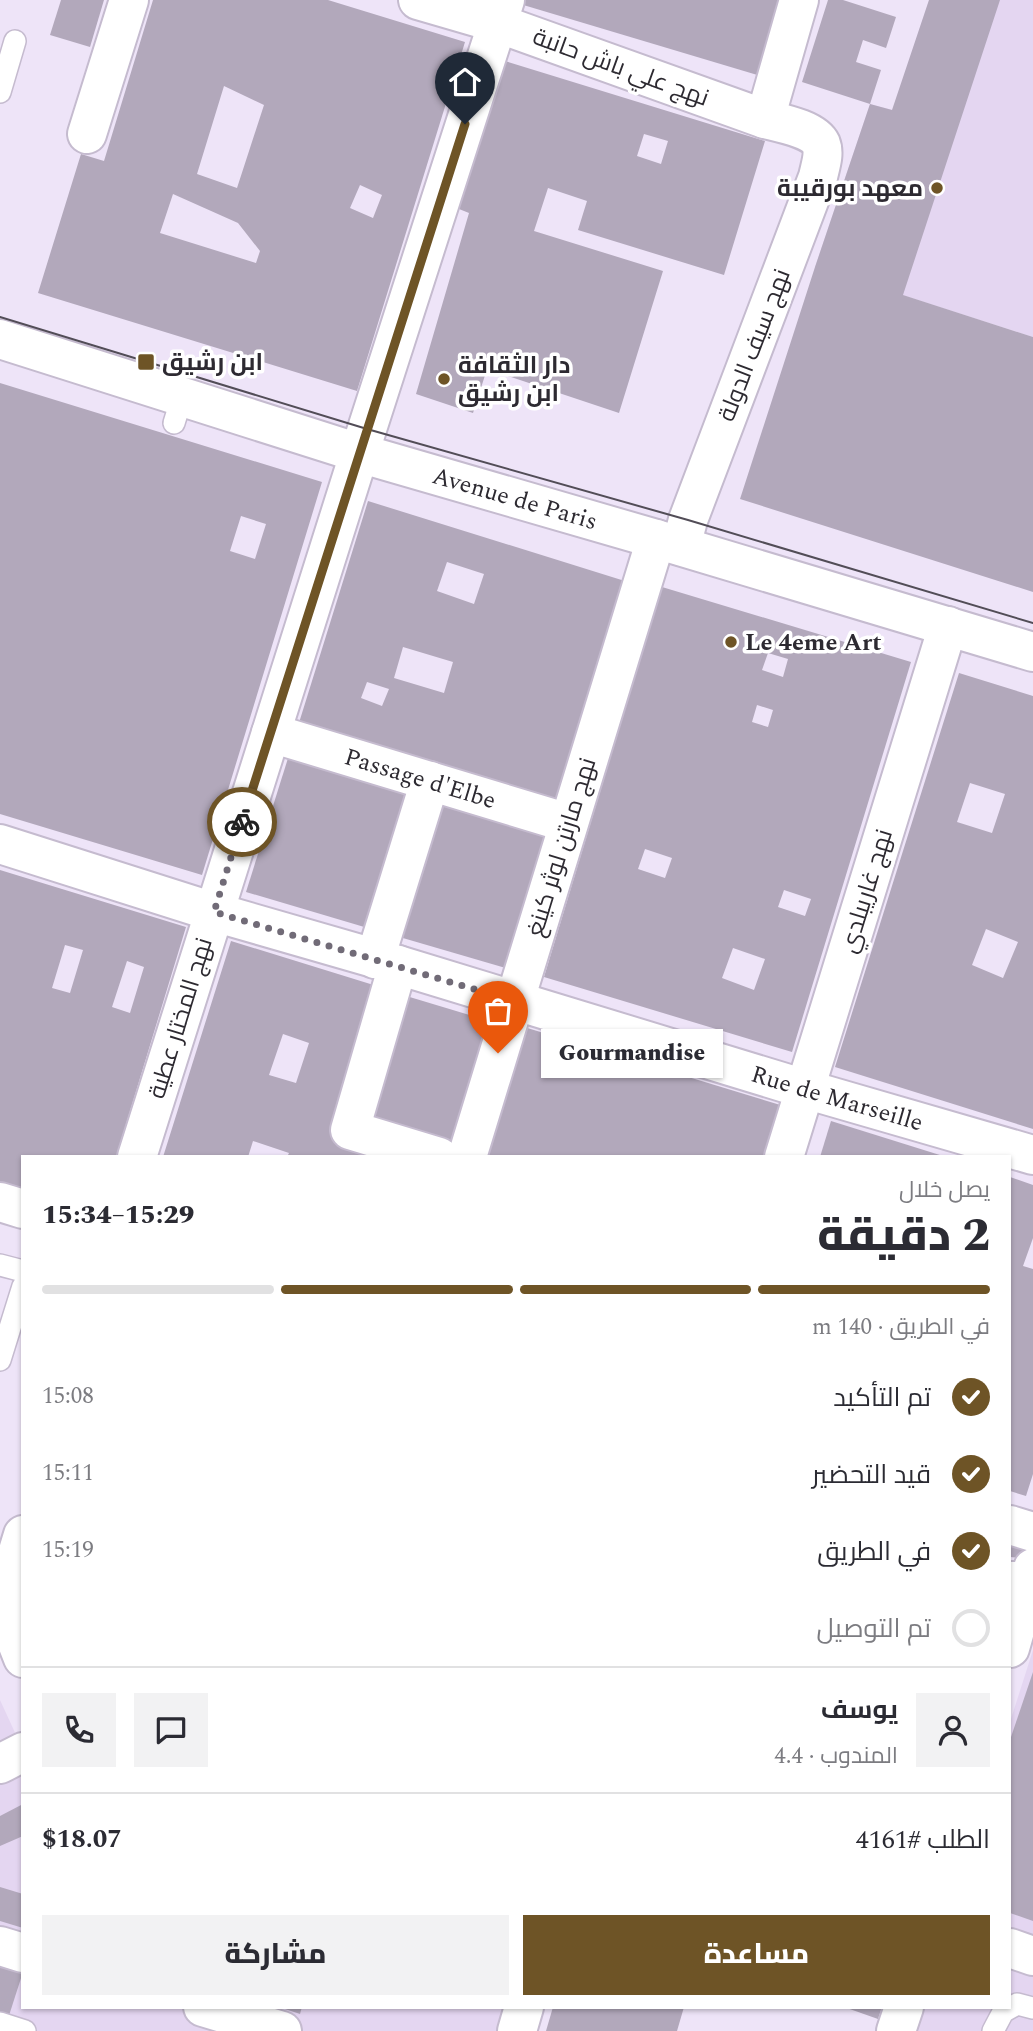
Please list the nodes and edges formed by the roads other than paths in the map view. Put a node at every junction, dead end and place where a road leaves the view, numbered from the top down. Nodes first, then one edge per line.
1 (129, 0) edge
2 (418, 0) edge
3 (799, 0) edge
4 (501, 11) edge
5 (15, 41) dead end
6 (0, 92) edge
7 (765, 119) junction
8 (87, 134) dead end
9 (821, 143) joint
10 (0, 338) edge
11 (359, 453) junction
12 (669, 542) junction
13 (948, 626) junction
14 (1033, 652) edge
15 (271, 733) junction
16 (430, 781) junction
17 (568, 823) junction
18 (0, 844) edge
19 (214, 912) junction
20 (386, 962) junction
21 (514, 1001) junction
22 (804, 1089) junction
23 (139, 1155) edge
24 (432, 1155) edge
25 (468, 1155) edge
26 (785, 1155) edge
27 (1033, 1155) edge
28 (0, 1202) edge
29 (21, 1208) edge
30 (0, 1265) edge
31 (21, 1270) edge
32 (21, 1292) edge
33 (0, 1360) edge
34 (1011, 1525) edge
35 (1033, 1532) edge
36 (21, 1542) edge
37 (1026, 1578) edge
38 (1, 1607) edge
39 (1011, 1644) edge
40 (21, 1653) edge
41 (21, 1753) edge
42 (0, 1764) edge
43 (0, 1946) edge
44 (1011, 1948) edge
45 (21, 1952) edge
46 (1033, 1956) edge
47 (1011, 2007) edge
48 (1033, 2008) edge
49 (210, 2009) edge
50 (523, 2009) edge
51 (903, 2009) edge
52 (1008, 2009) edge
53 (0, 2023) edge
54 (25, 2031) edge
55 (282, 2031) edge
56 (517, 2031) edge
57 (896, 2031) edge
58 (993, 2031) edge

1 - 8 street
2 - 4 street, نهج علي باش حانبة
3 - 7 street
4 - 7 street, نهج علي باش حانبة
4 - 11 street, نهج المختار عطية
5 - 6 lane
7 - 9 street, نهج علي باش حانبة
9 - 12 street, نهج سيف الدولة
10 - 11 street, Avenue de Paris
11 - 12 street, Avenue de Paris
11 - 15 street, نهج المختار عطية
12 - 13 street, Avenue de Paris
12 - 17 street, نهج مارتن لوثر كينغ
13 - 14 street, Avenue de Paris
13 - 22 street, نهج غاريبلدي
15 - 16 street, Passage d'Elbe
15 - 19 street, نهج المختار عطية
16 - 17 street, Passage d'Elbe
16 - 20 street
17 - 21 street, نهج مارتن لوثر كينغ
18 - 19 street, Rue de Marseille
19 - 20 street, Rue de Marseille
19 - 23 street, نهج المختار عطية
20 - 21 street, Rue de Marseille
20 - 24 street
21 - 22 street, Rue de Marseille
21 - 25 street, نهج مارتن لوثر كينغ
22 - 26 street, نهج غاريبلدي
22 - 27 street, Rue de Marseille
28 - 29 street
30 - 31 lane
32 - 33 lane
34 - 35 street
36 - 38 street
37 - 39 street
38 - 40 street
41 - 42 street
43 - 45 street
44 - 46 street
47 - 48 lane
49 - 55 street
50 - 56 street
51 - 57 street
52 - 58 lane
53 - 54 lane

